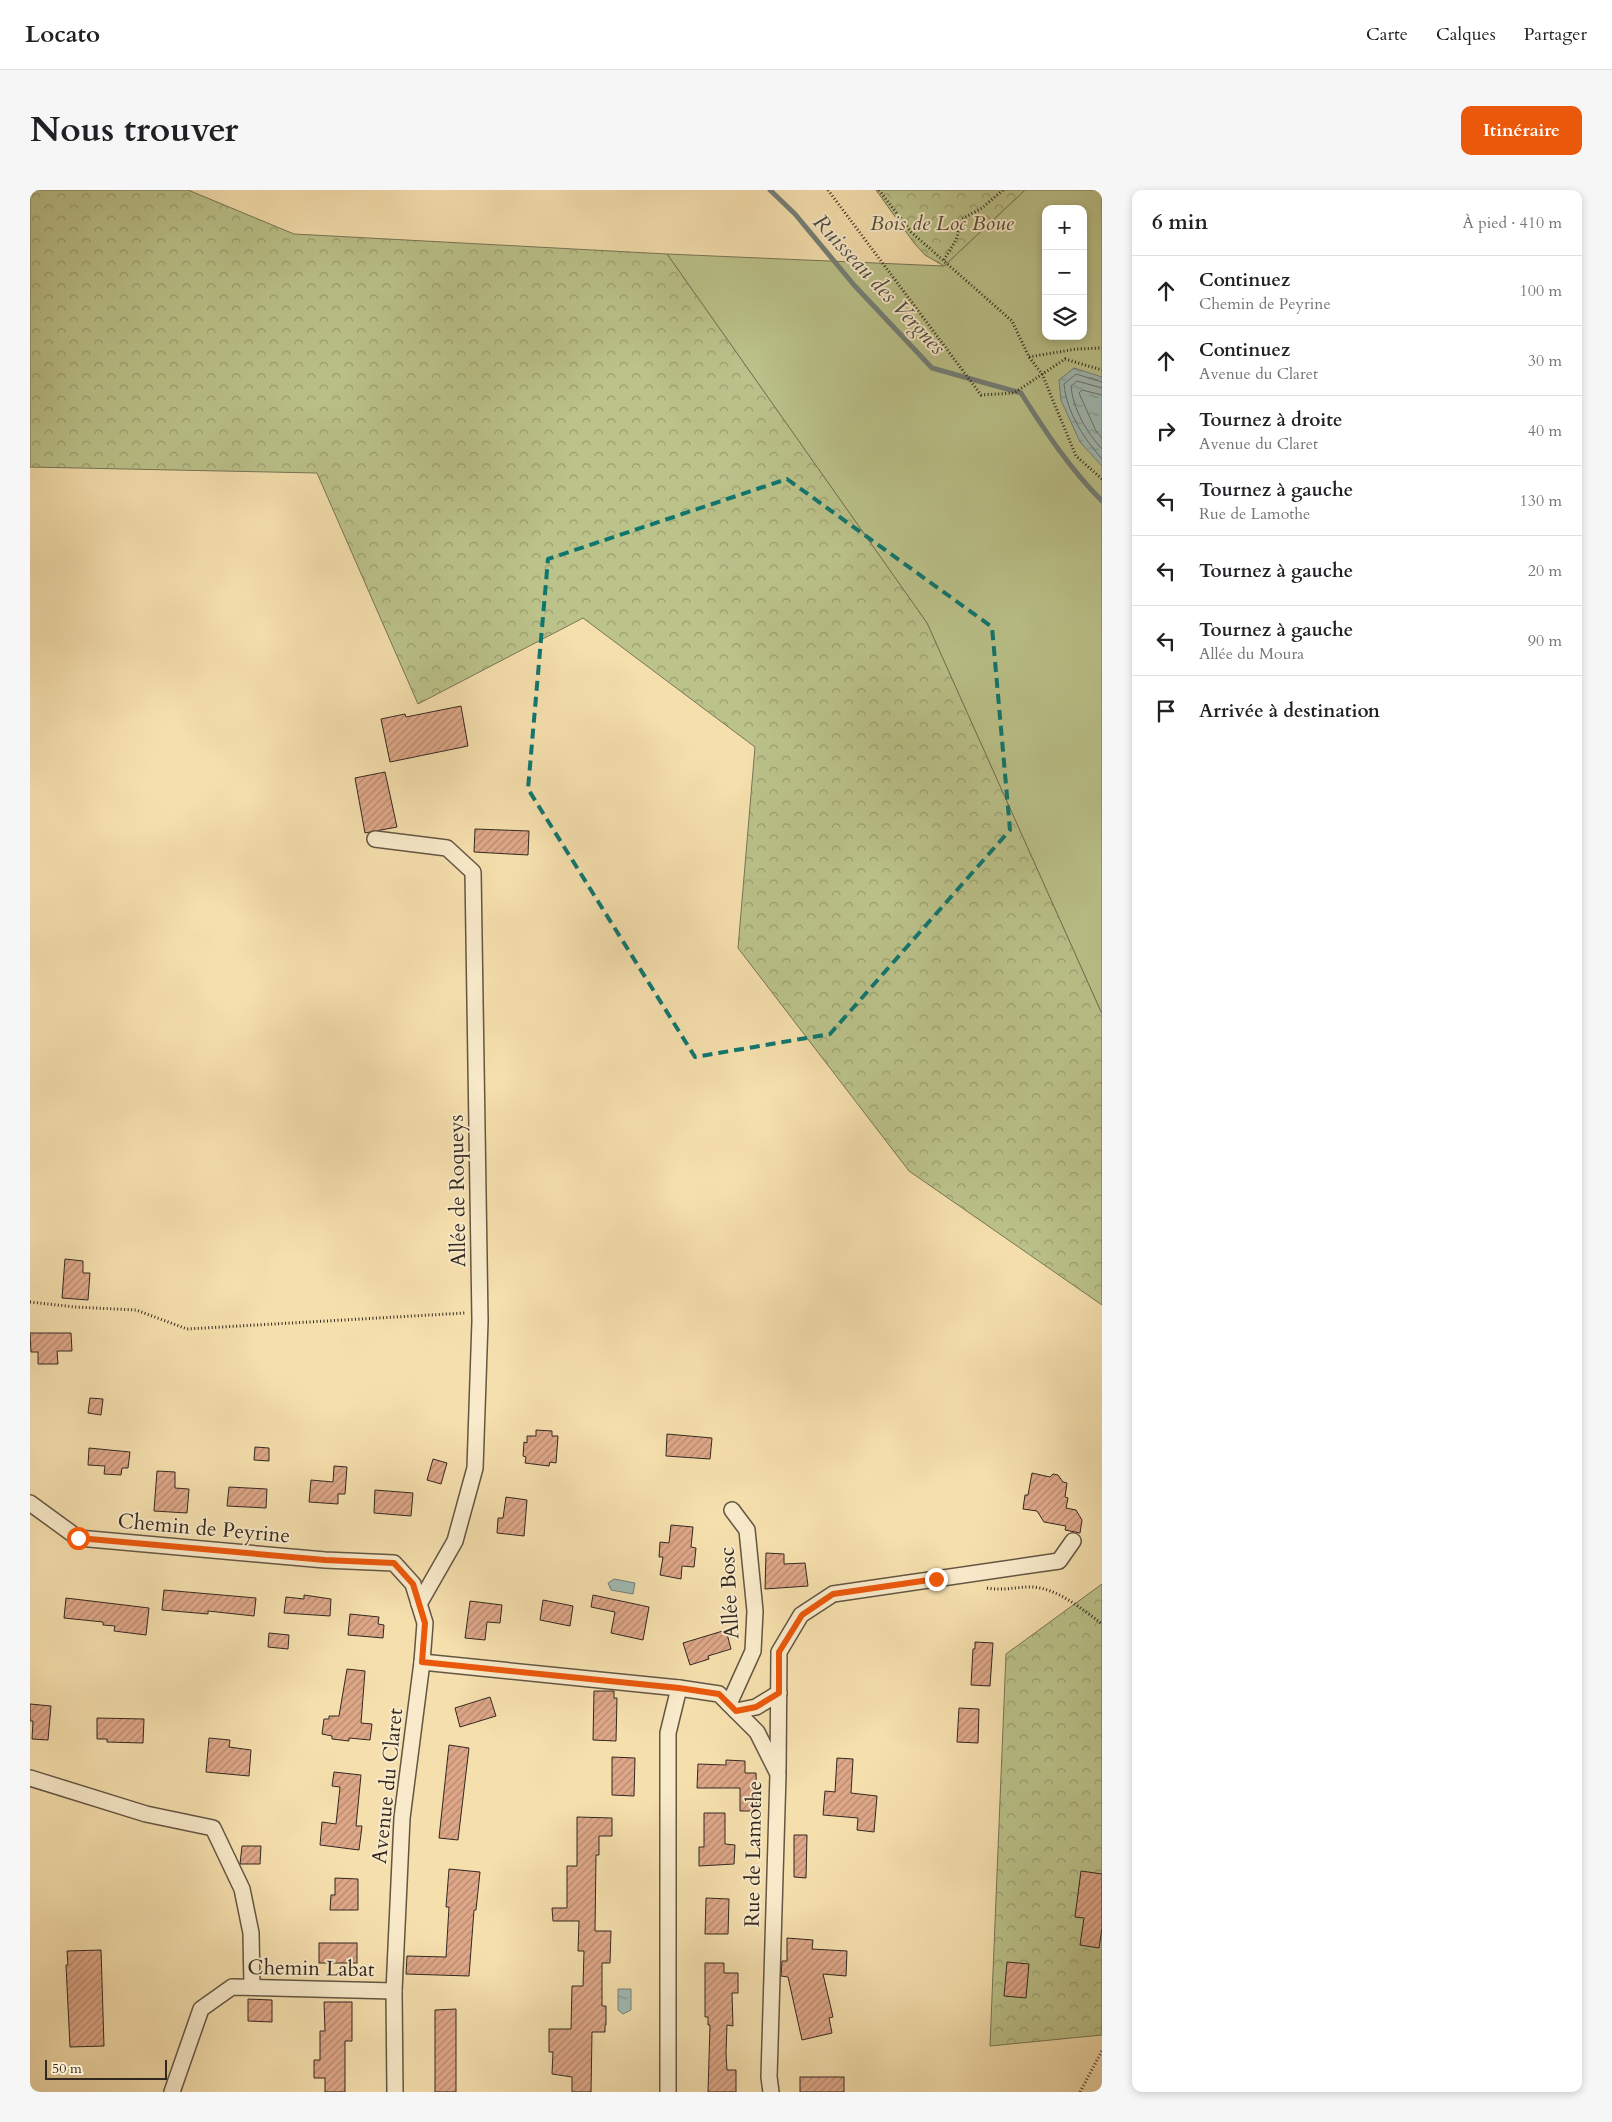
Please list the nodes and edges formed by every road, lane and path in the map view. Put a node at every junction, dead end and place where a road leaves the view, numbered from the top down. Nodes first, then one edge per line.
1 (828, 190) edge
2 (879, 190) edge
3 (1003, 190) edge
4 (944, 260) junction
5 (1102, 348) edge
6 (1029, 357) junction
7 (1102, 370) edge
8 (1042, 374) junction
9 (1102, 479) edge
10 (375, 839) dead end
11 (30, 1302) edge
12 (480, 1321) junction
13 (30, 1503) edge
14 (732, 1510) dead end
15 (1073, 1541) dead end
16 (325, 1560) joint
17 (976, 1573) junction
18 (419, 1604) junction
19 (1102, 1624) edge
20 (422, 1662) junction
21 (679, 1688) junction
22 (779, 1693) junction
23 (732, 1707) junction
24 (778, 1774) junction
25 (30, 1778) edge
26 (252, 1987) junction
27 (394, 1991) junction
28 (1102, 2051) edge
29 (172, 2092) edge
30 (395, 2092) edge
31 (668, 2092) edge
32 (771, 2092) edge
33 (1080, 2092) edge

1 - 8 path
2 - 4 path
3 - 4 path
4 - 6 path
5 - 6 path
6 - 8 path
7 - 8 path
8 - 9 path
10 - 12 street, Allée de Roqueys
11 - 12 path
12 - 18 street, Allée de Roqueys
13 - 16 street, Chemin de Peyrine
14 - 23 street, Allée Bosc
15 - 17 street
16 - 18 street, Avenue du Claret
17 - 19 path
17 - 22 street
18 - 20 street, Avenue du Claret
20 - 21 street, Rue de Lamothe
20 - 27 street, Avenue du Claret
21 - 23 street, Rue de Lamothe
21 - 31 street
22 - 23 street
22 - 24 street
23 - 24 street, Rue de Lamothe
24 - 32 street, Rue de Lamothe
25 - 26 street
26 - 27 street, Chemin Labat
26 - 29 street, Chemin Labat
27 - 30 street, Avenue du Claret
28 - 33 path

